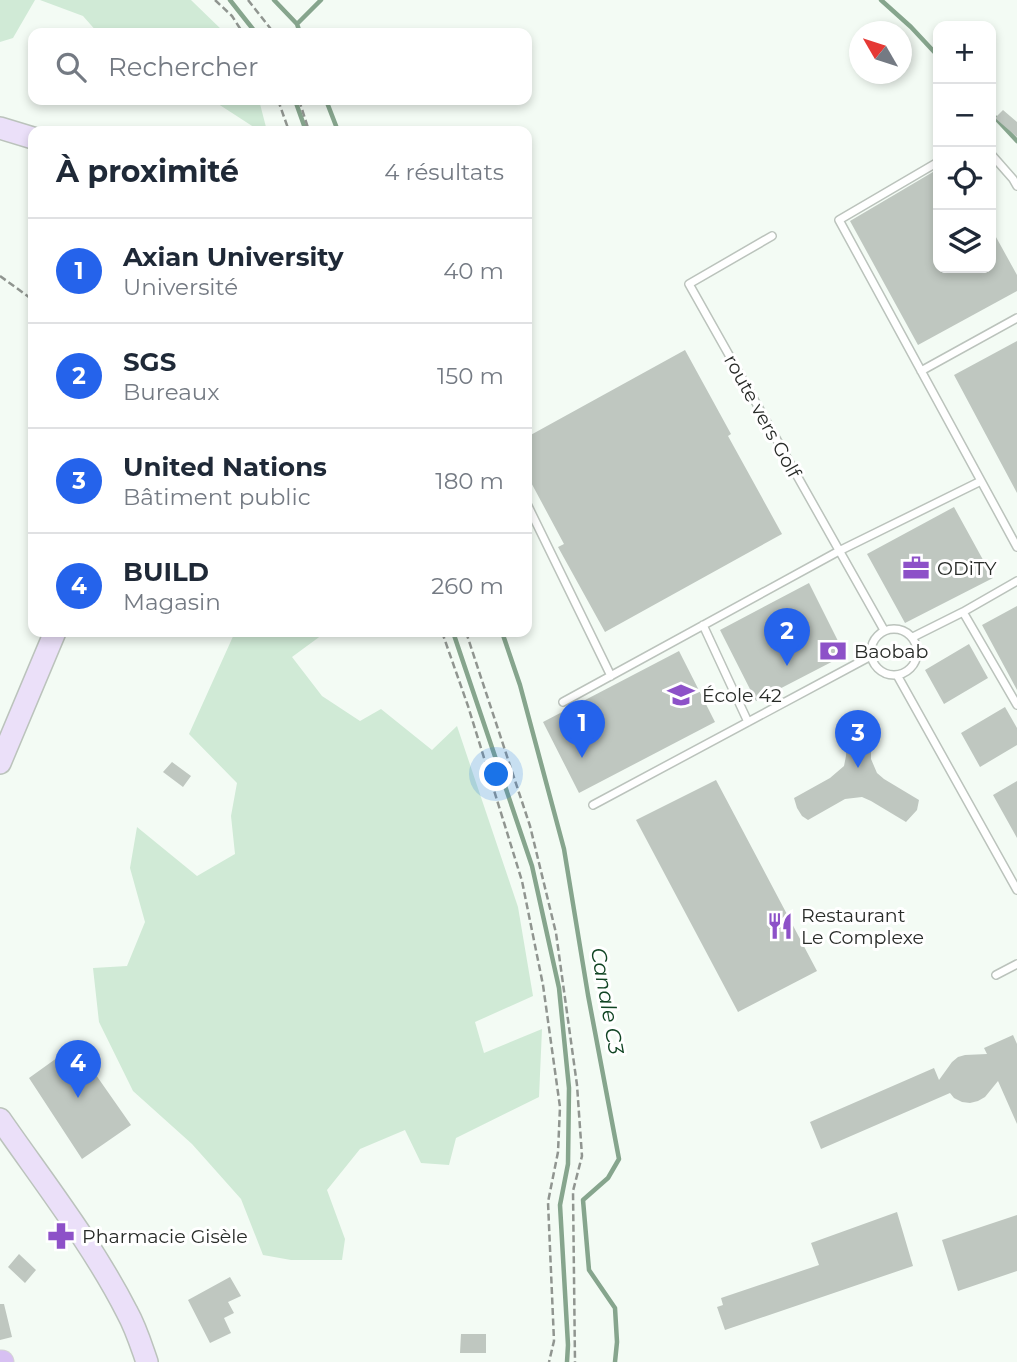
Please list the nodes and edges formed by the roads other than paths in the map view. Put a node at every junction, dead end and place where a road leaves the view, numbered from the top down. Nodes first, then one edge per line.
1 (0, 128) edge
2 (28, 136) edge
3 (996, 159) edge
4 (933, 165) edge
5 (1017, 186) edge
6 (772, 236) dead end
7 (1017, 318) edge
8 (921, 371) junction
9 (981, 481) junction
10 (532, 514) edge
11 (1017, 547) edge
12 (839, 551) junction
13 (1017, 581) edge
14 (963, 612) junction
15 (703, 625) junction
16 (884, 630) junction
17 (53, 637) edge
18 (913, 637) junction
19 (871, 656) junction
20 (897, 675) junction
21 (611, 676) junction
22 (563, 702) dead end
23 (1017, 705) edge
24 (748, 722) junction
25 (0, 763) edge
26 (593, 805) dead end
27 (1017, 890) edge
28 (1017, 964) edge
29 (996, 975) dead end
30 (0, 1119) edge
31 (147, 1362) edge

1 - 2 main road
3 - 5 lane
4 - 8 lane
6 - 12 lane, route vers Golf
7 - 8 lane
8 - 9 lane
9 - 11 lane
9 - 12 lane
10 - 21 lane
12 - 15 lane
12 - 16 lane, route vers Golf
13 - 14 lane
14 - 18 lane
14 - 23 lane
15 - 21 lane
15 - 24 lane
16 - 18 lane
16 - 19 lane
17 - 25 main road
18 - 20 lane
19 - 20 lane
19 - 24 lane
20 - 27 lane
21 - 22 lane
24 - 26 lane
28 - 29 lane
30 - 31 main road

